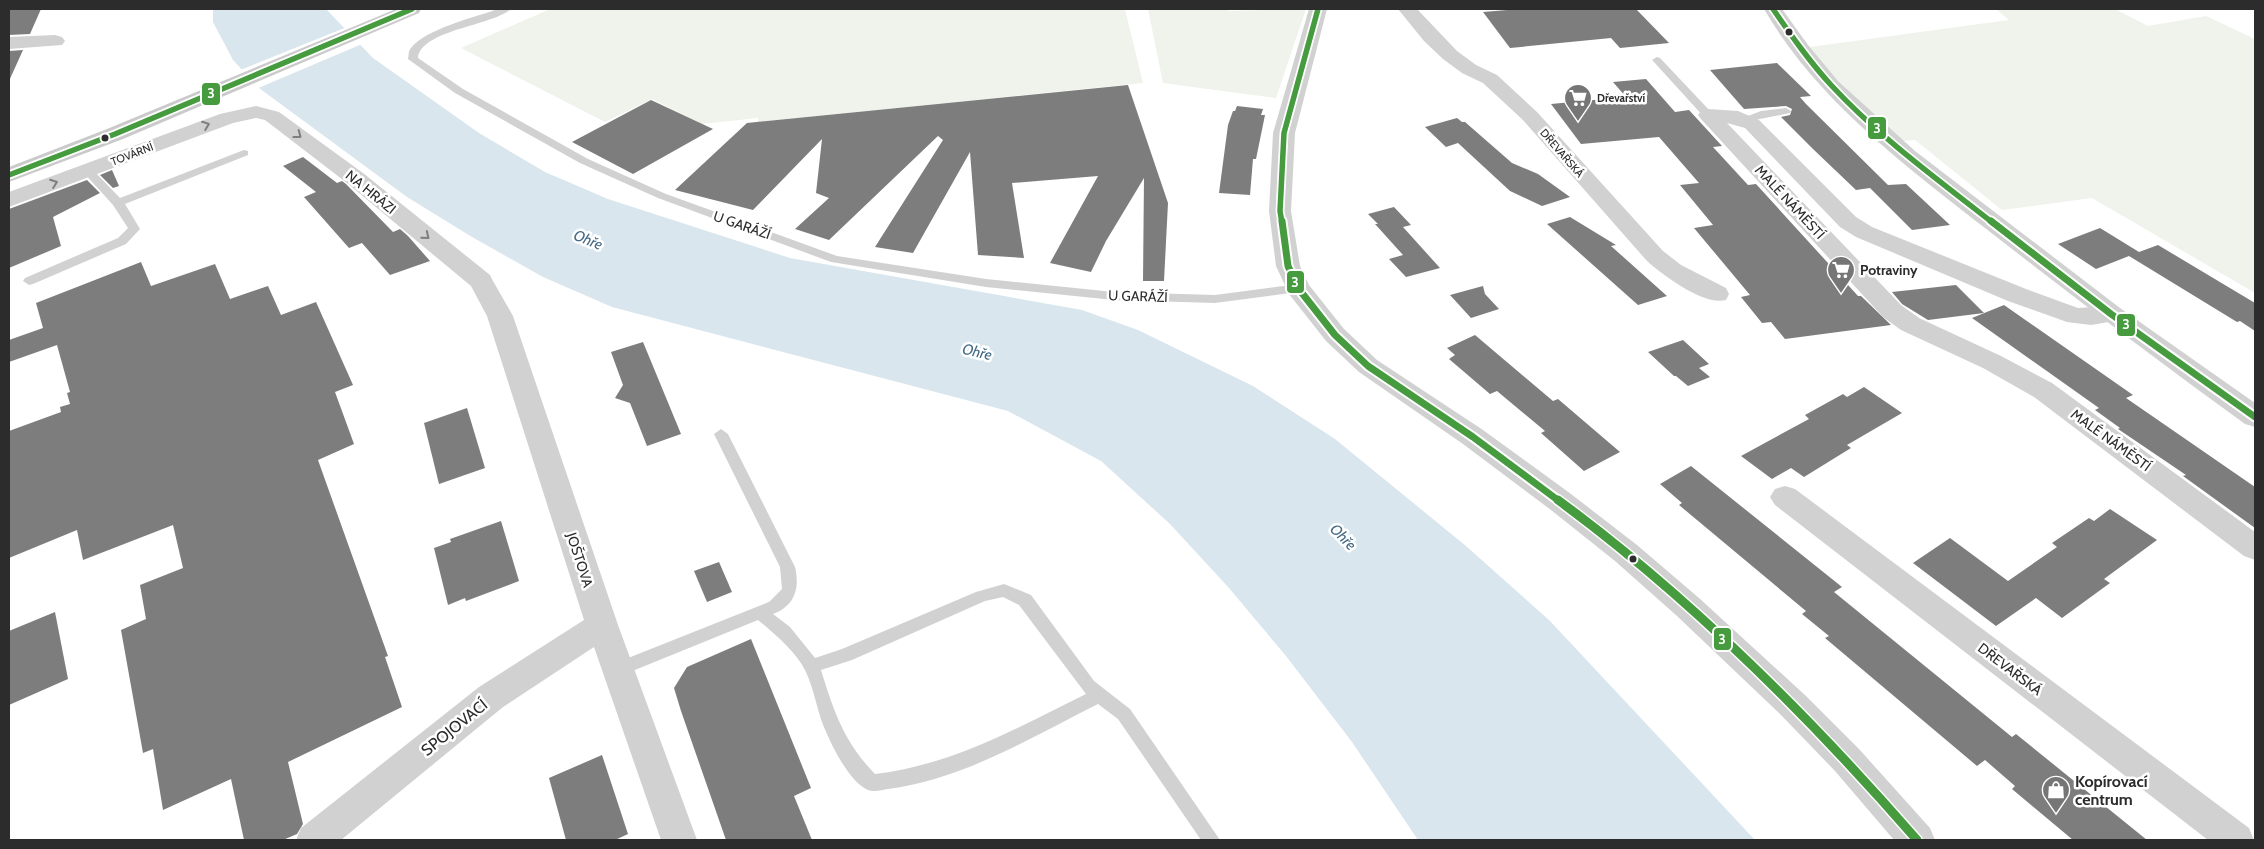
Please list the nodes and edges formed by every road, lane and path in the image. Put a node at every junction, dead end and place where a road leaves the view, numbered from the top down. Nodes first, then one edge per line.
1 (412, 9) edge
2 (506, 9) edge
3 (1318, 9) edge
4 (1407, 9) edge
5 (1772, 9) edge
6 (55, 41) dead end
7 (9, 43) edge
8 (1657, 60) dead end
9 (1786, 111) dead end
10 (256, 112) joint
11 (1708, 115) junction
12 (1745, 119) junction
13 (244, 153) dead end
14 (88, 171) junction
15 (9, 175) edge
16 (9, 200) edge
17 (118, 203) junction
18 (29, 281) dead end
19 (481, 281) joint
20 (1298, 288) junction
21 (1718, 294) dead end
22 (2111, 314) junction
23 (2255, 417) edge
24 (721, 434) dead end
25 (1785, 497) dead end
26 (2255, 548) edge
27 (759, 612) junction
28 (602, 625) junction
29 (812, 666) junction
30 (620, 669) junction
31 (1101, 694) junction
32 (314, 840) edge
33 (679, 840) edge
34 (1211, 840) edge
35 (1917, 840) edge
36 (2236, 840) edge

1 - 15 main road
2 - 20 lane, U GARÁŽÍ
3 - 20 street
4 - 21 street, DŘEVAŘSKÁ
5 - 22 street
6 - 7 street
8 - 11 lane
9 - 12 lane
14 -> 10 street, TOVÁRNÍ
10 -> 19 street, NA HRÁZI
11 - 12 street
11 - 26 street, MALÉ NÁMĚSTÍ
12 - 22 street, MALÉ NÁMĚSTÍ
13 - 17 lane
16 -> 14 street, TOVÁRNÍ
14 - 17 lane
17 - 18 lane
19 - 28 street, JOŠTOVA
20 - 35 street
22 - 23 street
24 - 27 lane
25 - 36 street, DŘEVAŘSKÁ
27 - 29 lane
27 - 30 lane
28 - 30 street, JOŠTOVA
28 - 32 street, SPOJOVACÍ
29 - 31 lane
29 - 31 lane
30 - 33 street, JOŠTOVA
31 - 34 lane

